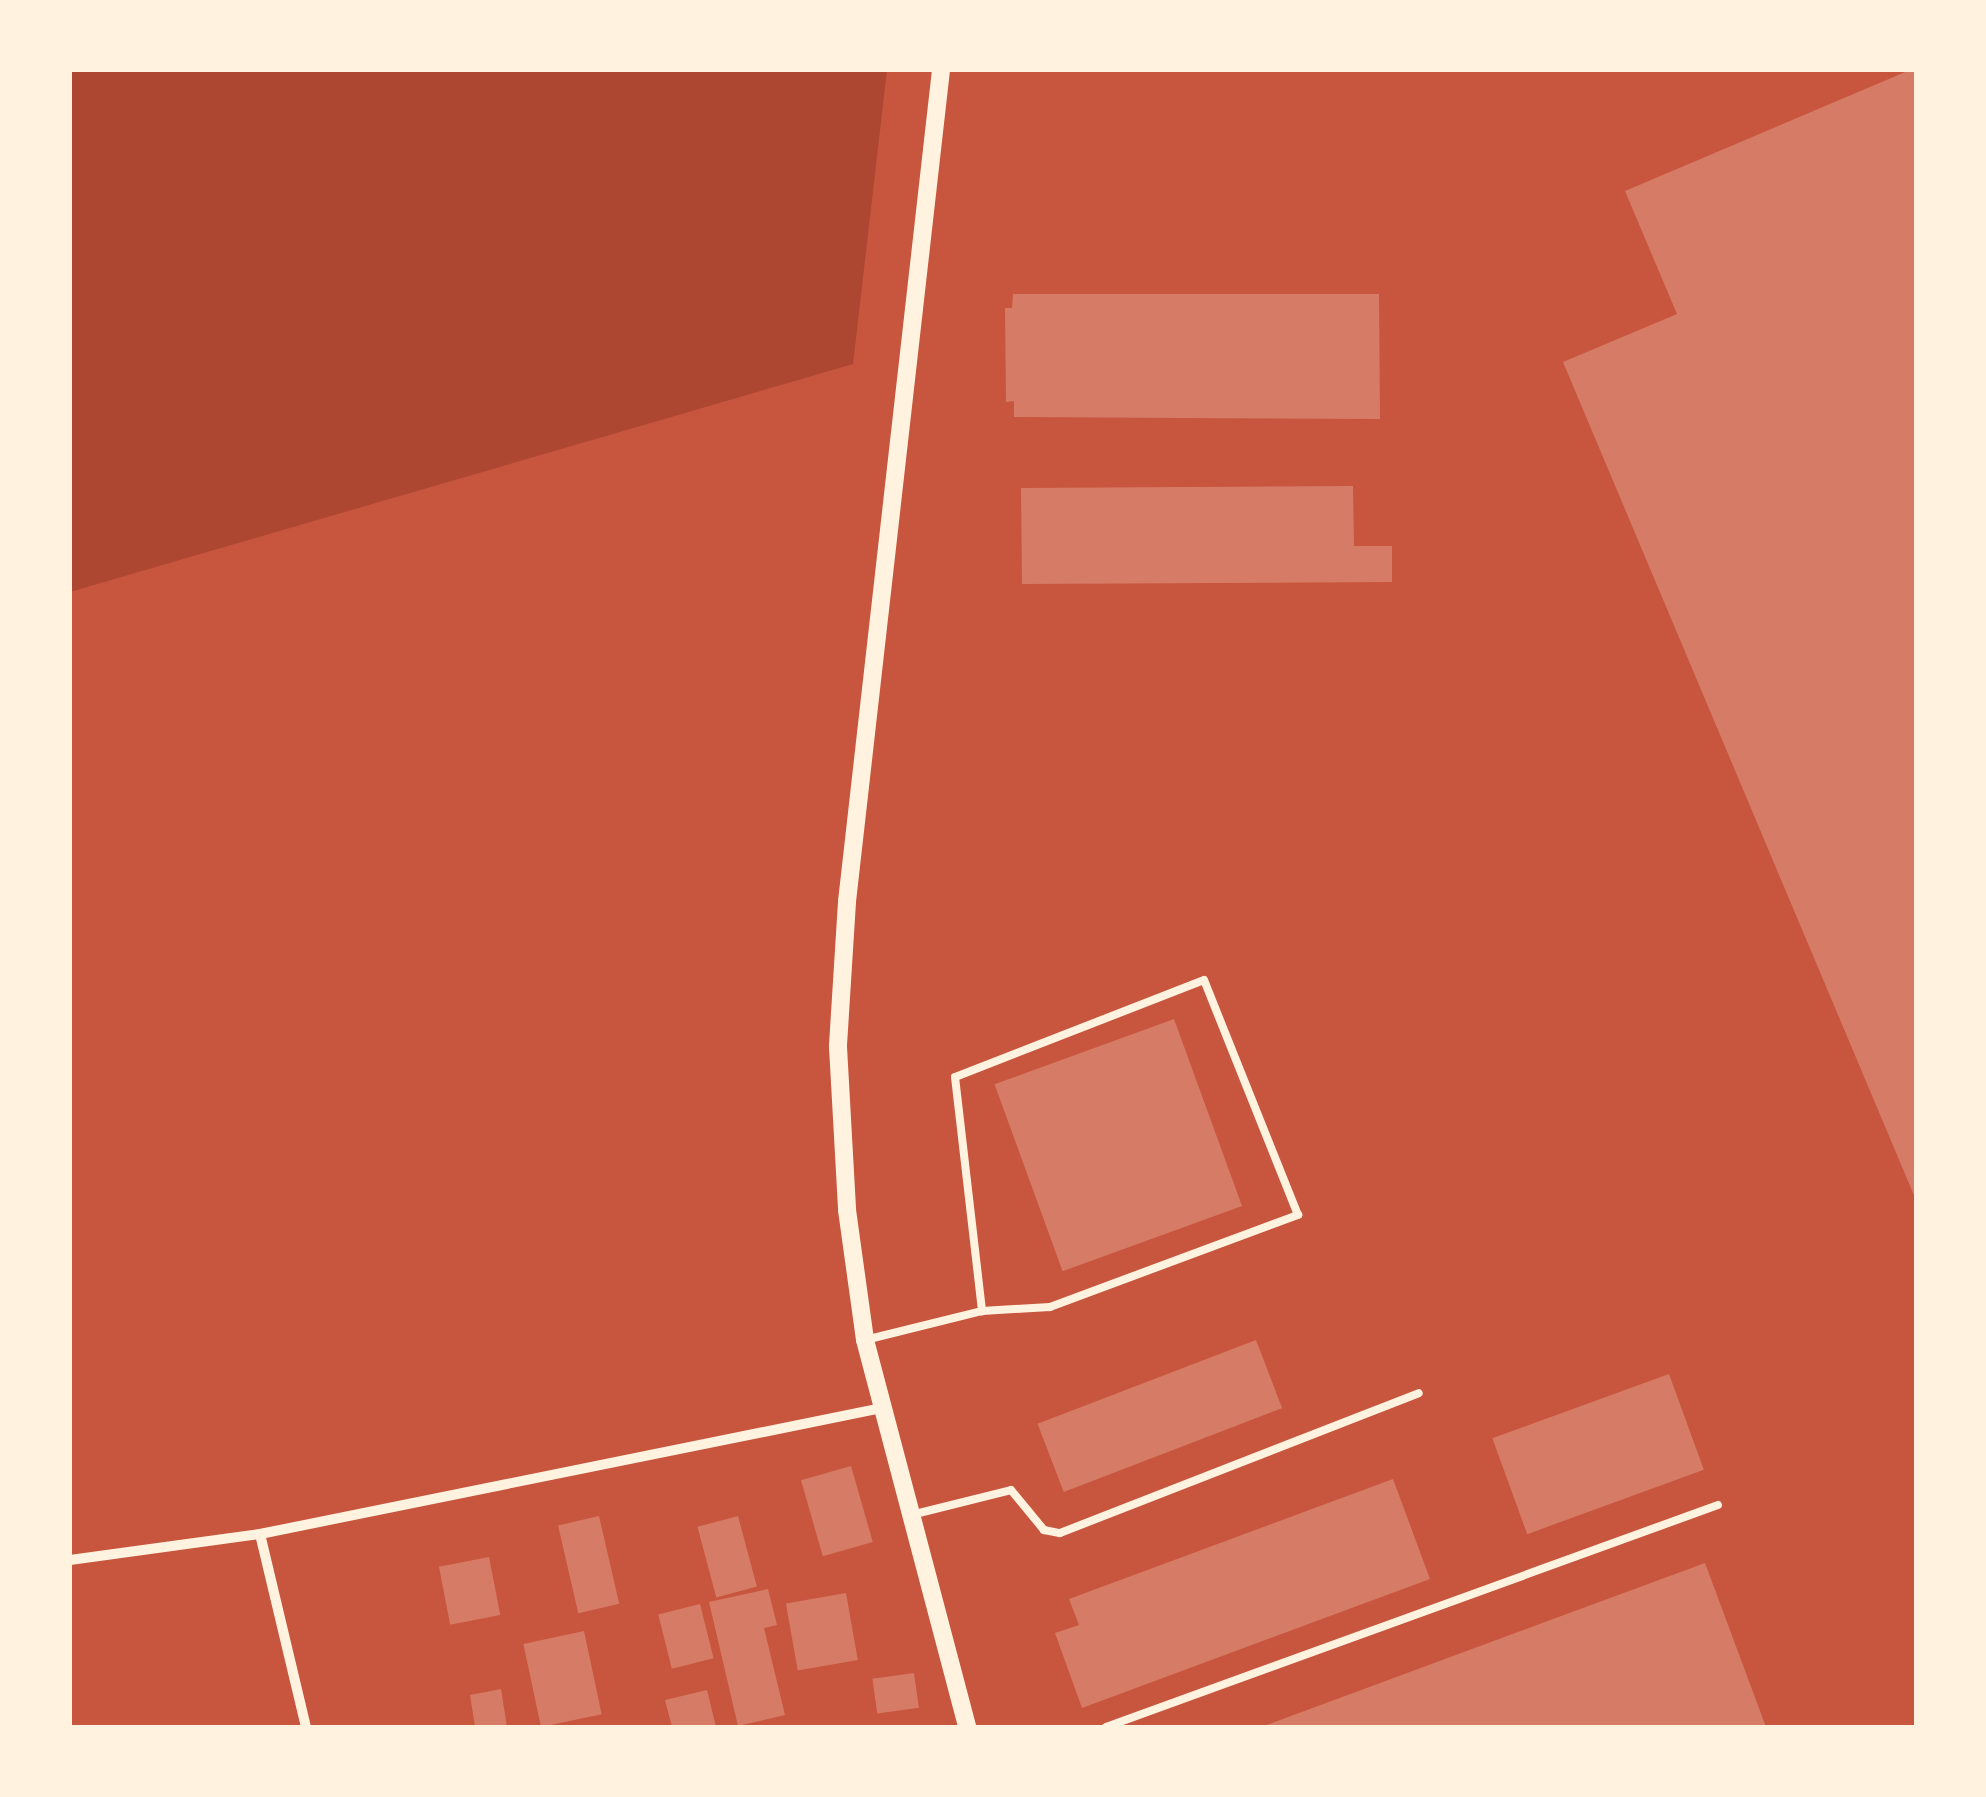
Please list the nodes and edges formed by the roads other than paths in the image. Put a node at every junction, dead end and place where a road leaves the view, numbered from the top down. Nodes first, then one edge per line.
1 (942, 70) edge
2 (982, 1311) junction
3 (865, 1340) junction
4 (1419, 1393) dead end
5 (882, 1408) junction
6 (1718, 1505) dead end
7 (911, 1515) junction
8 (260, 1534) junction
9 (70, 1560) edge
10 (961, 1726) edge
11 (306, 1727) edge
12 (1106, 1727) edge

1 - 3 street
2 - 2 lane
2 - 3 lane
3 - 5 street
4 - 7 lane
5 - 7 street
5 - 8 street
6 - 12 lane
7 - 10 street
8 - 9 street
8 - 11 street

